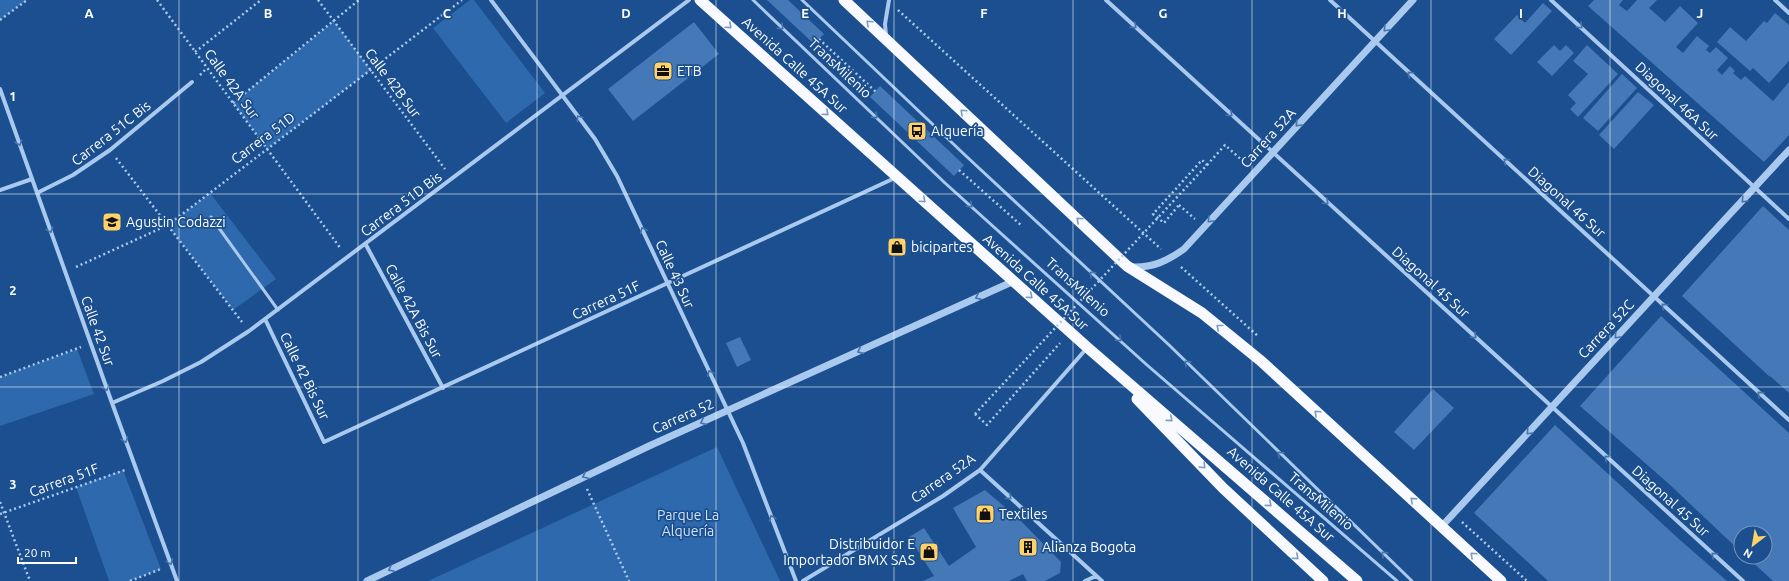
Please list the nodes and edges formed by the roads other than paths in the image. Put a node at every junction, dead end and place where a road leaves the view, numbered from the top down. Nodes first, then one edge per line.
1 (491, 0) edge
2 (689, 0) edge
3 (700, 0) edge
4 (753, 0) edge
5 (802, 0) edge
6 (844, 0) edge
7 (888, 0) edge
8 (1106, 0) edge
9 (1330, 0) edge
10 (1413, 0) edge
11 (1551, 0) edge
12 (1775, 0) edge
13 (1789, 13) edge
14 (887, 40) junction
15 (1375, 41) junction
16 (192, 82) dead end
17 (0, 88) edge
18 (562, 96) junction
19 (1789, 150) edge
20 (1272, 153) junction
21 (898, 177) junction
22 (32, 179) junction
23 (1755, 187) junction
24 (0, 190) edge
25 (37, 193) junction
26 (211, 217) dead end
27 (1789, 219) edge
28 (366, 245) junction
29 (1127, 266) junction
30 (1014, 281) junction
31 (668, 284) junction
32 (1654, 296) junction
33 (278, 310) junction
34 (265, 319) junction
35 (1088, 348) junction
36 (443, 388) junction
37 (112, 403) junction
38 (1552, 407) junction
39 (728, 410) junction
40 (1789, 420) edge
41 (324, 442) joint
42 (980, 470) junction
43 (1442, 526) junction
44 (1096, 576) junction
45 (178, 581) edge
46 (367, 581) edge
47 (796, 581) edge
48 (803, 581) edge
49 (1085, 581) edge
50 (1102, 581) edge
51 (1323, 581) edge
52 (1357, 581) edge
53 (1397, 581) edge
54 (1412, 581) edge
55 (1501, 581) edge
56 (1743, 581) edge

1 - 18 street, Calle 43 Sur
2 - 18 street, Carrera 51D Bis
3 -> 21 highway, Avenida Calle 45A Sur
4 -> 53 lane, TransMilenio
54 -> 5 lane, TransMilenio
14 -> 6 highway
7 - 14 street
8 -> 20 street, Diagonal 45 Sur
9 - 15 street, Diagonal 46 Sur
10 -> 15 street, Carrera 52A
11 -> 23 street, Diagonal 46A Sur
12 - 13 street
29 -> 14 highway
15 -> 20 street, Carrera 52A
32 -> 15 street, Diagonal 46 Sur
16 - 25 street, Carrera 51C Bis
17 -> 22 street, Calle 42 Sur
18 - 28 street, Carrera 51D Bis
31 -> 18 street, Calle 43 Sur
19 - 23 street, Carrera 52C
20 -> 29 street, Carrera 52A
20 -> 38 street, Diagonal 45 Sur
21 -> 30 highway, Avenida Calle 45A Sur
21 - 31 street, Carrera 51F
22 - 24 street
22 - 25 street, Calle 42 Sur
23 - 27 street, Diagonal 46A Sur
23 -> 32 street, Carrera 52C
25 -> 37 street, Calle 42 Sur
26 - 33 lane
28 - 33 street, Carrera 51D Bis
28 - 36 street, Calle 42A Bis Sur
43 -> 29 highway
30 -> 35 highway, Avenida Calle 45A Sur
30 -> 39 street, Carrera 52
31 - 36 street, Carrera 51F
39 -> 31 street, Calle 43 Sur
32 -> 38 street, Carrera 52C
40 -> 32 street, Diagonal 46 Sur
33 - 34 street, Carrera 51D Bis
34 - 37 street, Carrera 51D Bis
34 - 41 street, Calle 42 Bis Sur
35 - 42 street, Carrera 52A
35 -> 51 highway
35 -> 52 highway, Avenida Calle 45A Sur
36 - 41 street, Carrera 51F
37 -> 45 street, Calle 42 Sur
38 -> 43 street, Carrera 52C
56 -> 38 street, Diagonal 45 Sur
39 -> 46 street, Carrera 52
47 -> 39 street, Calle 43 Sur
42 -> 44 street
42 - 48 street, Carrera 52A
55 -> 43 highway
44 - 49 street
44 - 50 street

